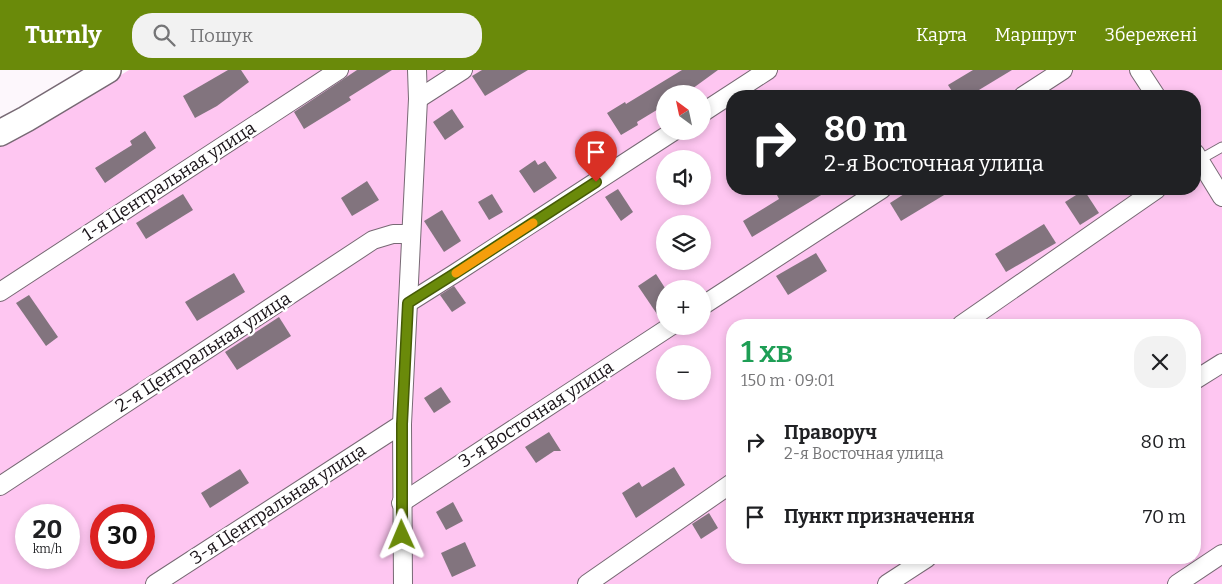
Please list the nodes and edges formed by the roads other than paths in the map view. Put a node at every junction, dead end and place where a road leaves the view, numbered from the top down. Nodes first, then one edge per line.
1 (108, 70) edge
2 (339, 70) edge
3 (417, 70) edge
4 (463, 70) edge
5 (768, 70) edge
6 (1064, 70) edge
7 (1138, 70) edge
8 (737, 90) edge
9 (1032, 90) edge
10 (1152, 90) edge
11 (726, 97) edge
12 (418, 99) junction
13 (711, 107) edge
14 (0, 133) edge
15 (660, 140) edge
16 (1222, 147) edge
17 (1201, 157) edge
18 (1201, 166) edge
19 (873, 195) edge
20 (1148, 195) edge
21 (1222, 197) edge
22 (412, 234) junction
23 (0, 292) edge
24 (711, 300) edge
25 (408, 303) junction
26 (970, 319) edge
27 (657, 335) edge
28 (1222, 363) edge
29 (1201, 376) edge
30 (402, 424) junction
31 (0, 486) edge
32 (726, 487) edge
33 (401, 503) junction
34 (1222, 554) edge
35 (918, 564) edge
36 (155, 584) edge
37 (403, 584) edge
38 (587, 584) edge
39 (887, 584) edge
40 (1177, 584) edge

1 - 14 main road
2 - 23 street, 1-я Центральная улица
3 - 12 street
4 - 12 street
5 - 8 street
6 - 9 street
7 - 10 street
11 - 13 street
12 - 22 street
15 - 25 street
16 - 17 lane
18 - 21 street
19 - 24 street
20 - 26 street
22 - 25 street
22 - 31 street, 2-я Центральная улица
25 - 30 street
27 - 33 street, 3-я Восточная улица
28 - 29 street
30 - 33 street
30 - 36 street, 3-я Центральная улица
32 - 38 street
33 - 37 street
34 - 40 street
35 - 39 street

